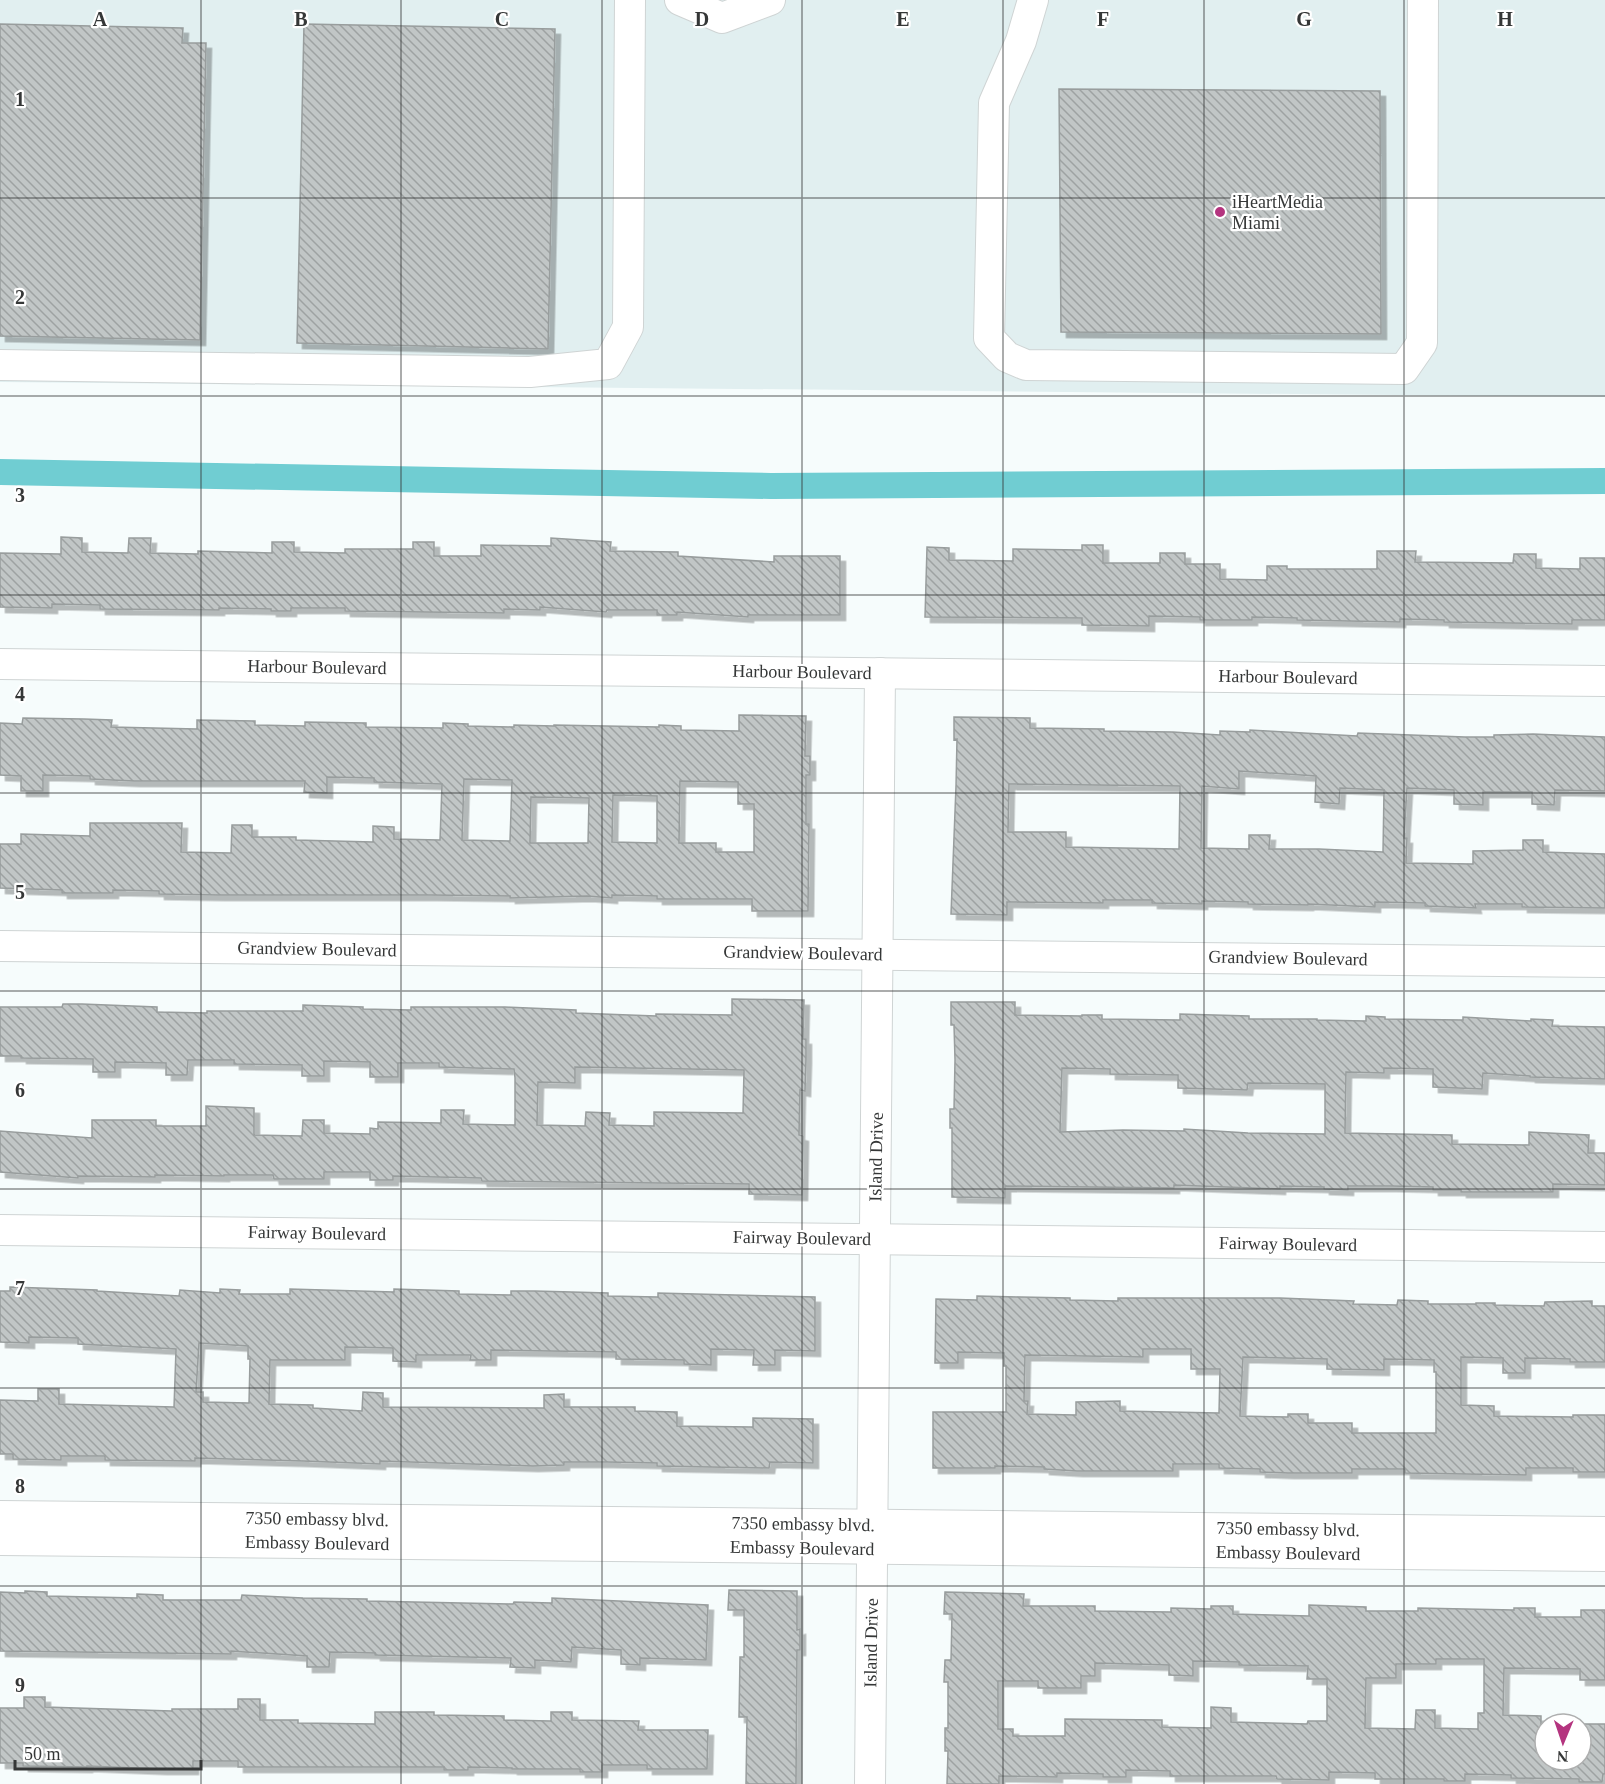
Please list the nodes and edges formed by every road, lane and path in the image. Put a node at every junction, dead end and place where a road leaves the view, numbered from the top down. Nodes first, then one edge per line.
1 (630, 0) edge
2 (680, 0) edge
3 (770, 0) edge
4 (1032, 0) edge
5 (1423, 0) edge
6 (0, 365) edge
7 (0, 664) edge
8 (880, 673) junction
9 (1605, 681) edge
10 (0, 946) edge
11 (879, 954) junction
12 (1605, 962) edge
13 (0, 1230) edge
14 (874, 1239) junction
15 (1605, 1247) edge
16 (0, 1516) edge
17 (1605, 1532) edge
18 (872, 1537) junction
19 (0, 1540) edge
20 (1605, 1556) edge
21 (870, 1784) edge

1 - 6 street
2 - 3 street
4 - 5 street
7 - 8 street, Harbour Boulevard
8 - 9 street, Harbour Boulevard
8 - 11 street, Island Drive
10 - 11 street, Grandview Boulevard
11 - 12 street, Grandview Boulevard
11 - 14 street, Island Drive
13 - 14 street, Fairway Boulevard
14 - 15 street, Fairway Boulevard
14 - 18 street, Island Drive
16 - 18 street, 7350 embassy blvd.
17 - 18 street, 7350 embassy blvd.
18 - 19 street, Embassy Boulevard
18 - 20 street, Embassy Boulevard
18 - 21 street, Island Drive

